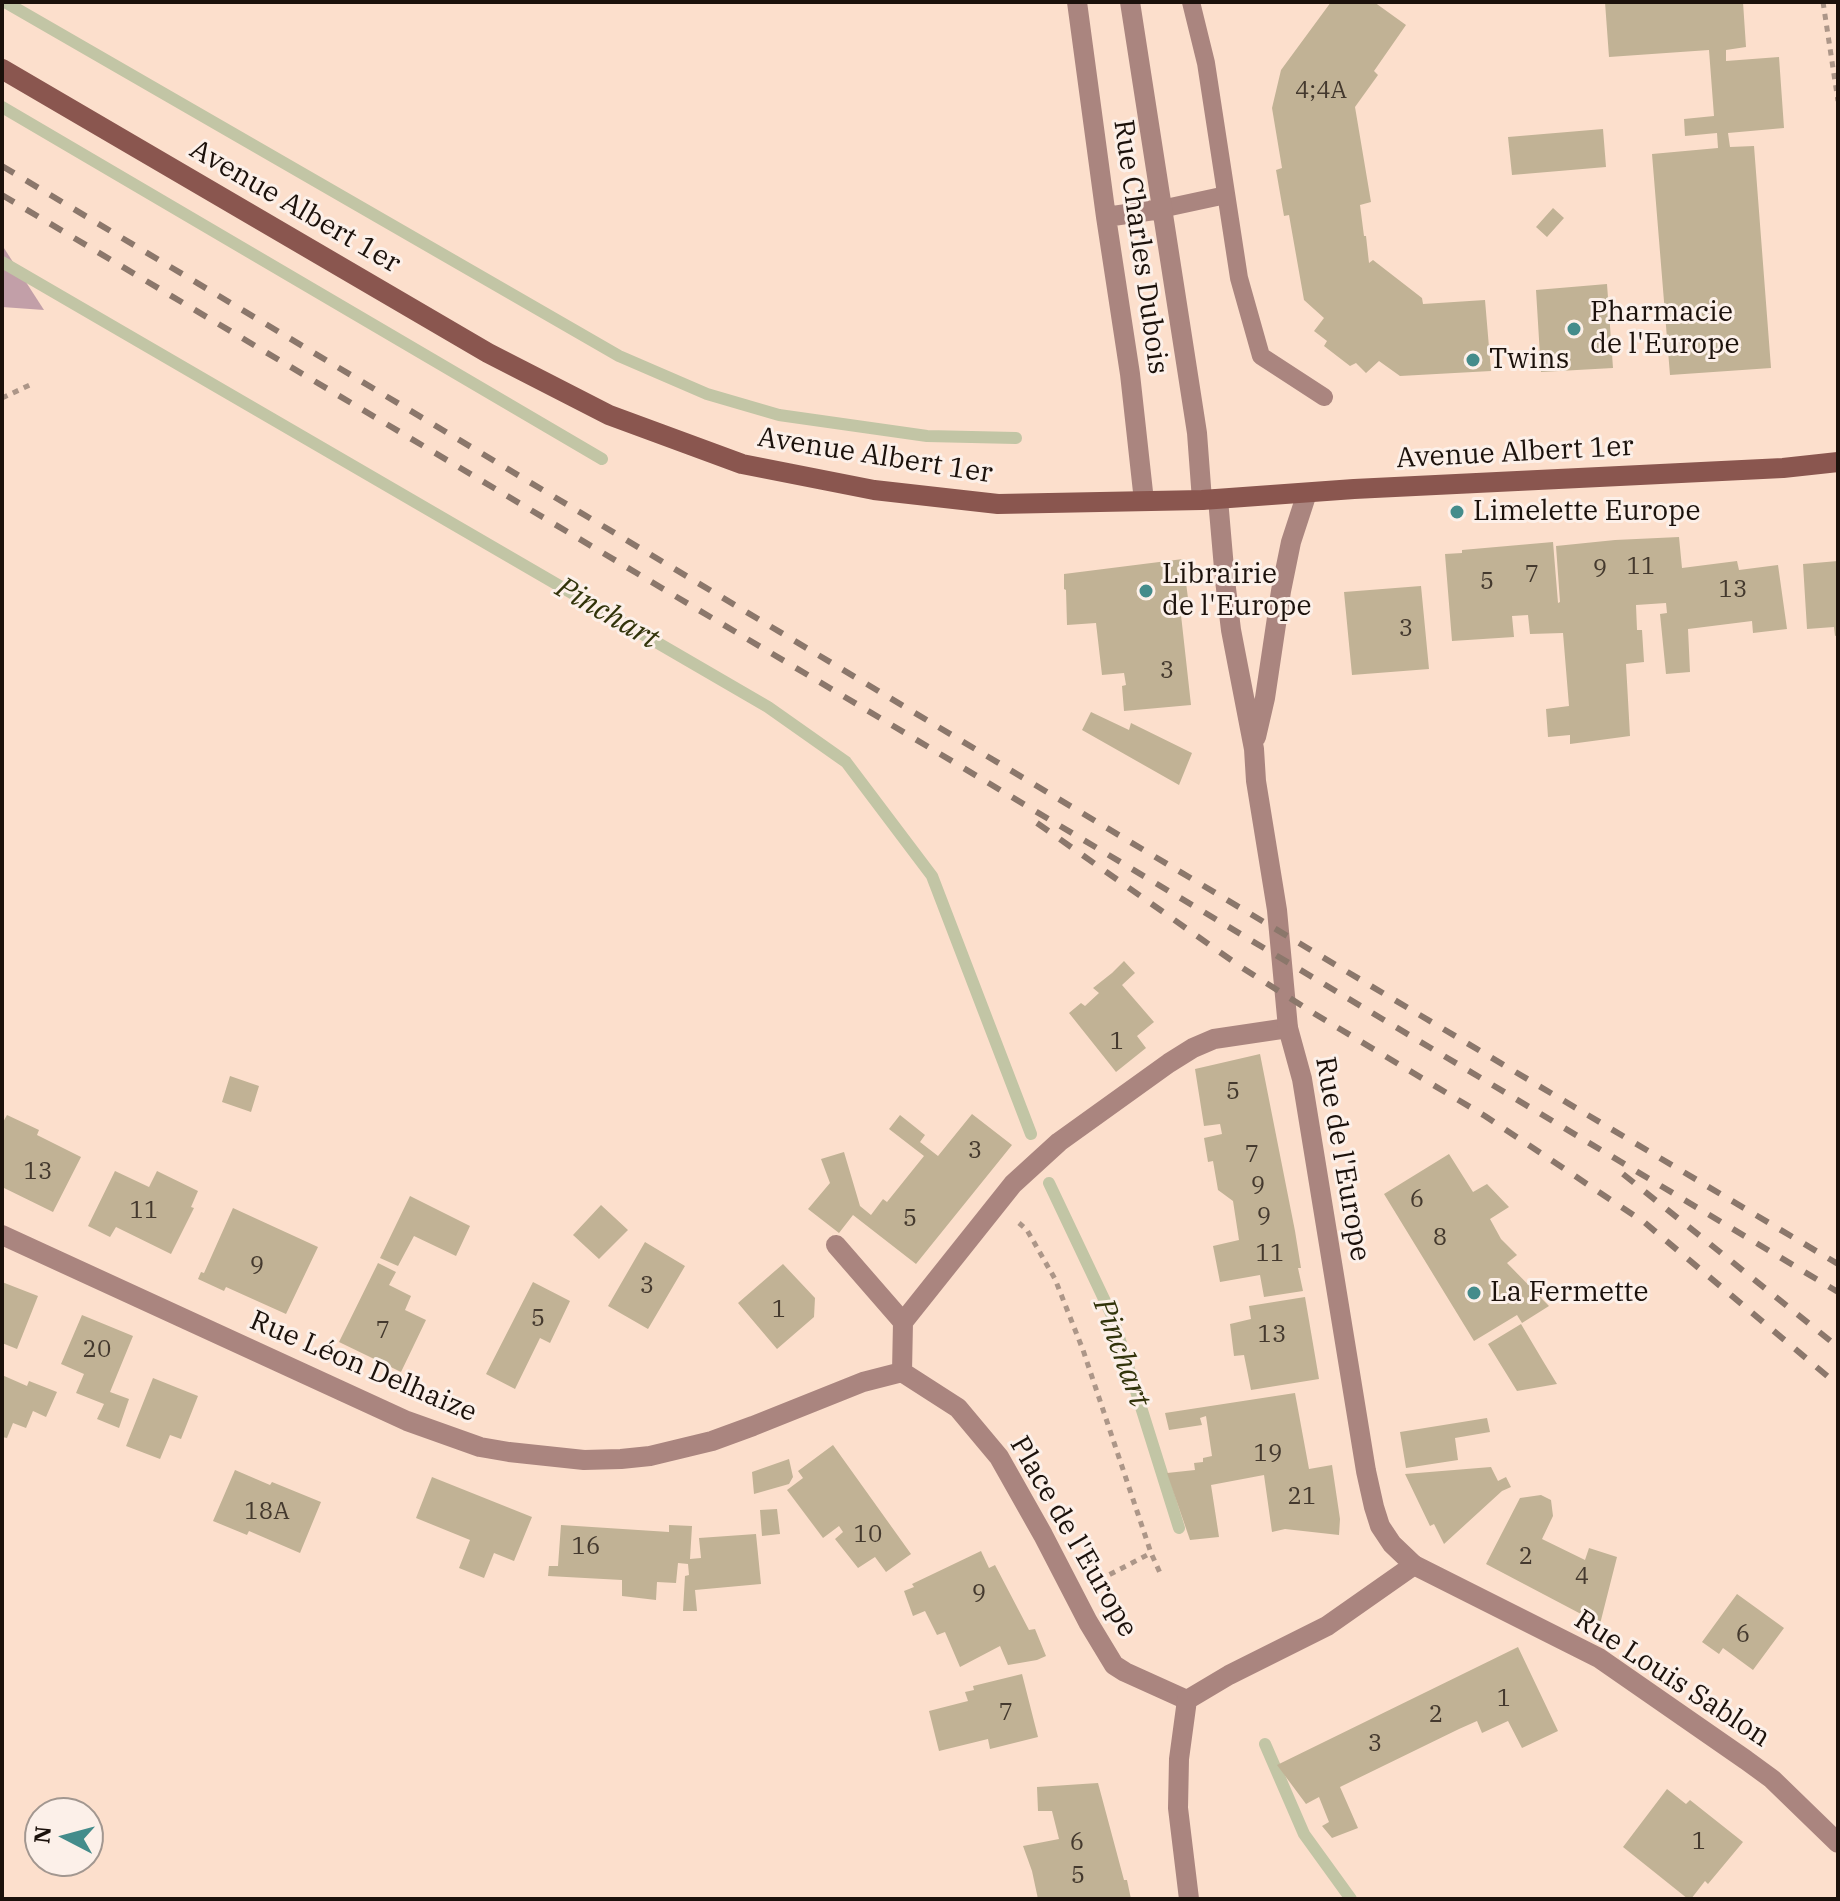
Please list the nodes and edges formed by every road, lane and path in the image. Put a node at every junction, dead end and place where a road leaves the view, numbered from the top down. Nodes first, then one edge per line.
1 (1077, 2) edge
2 (1130, 2) edge
3 (1191, 2) edge
4 (1823, 2) edge
5 (2, 69) edge
6 (1838, 101) edge
7 (1226, 195) junction
8 (1161, 209) junction
9 (1106, 217) junction
10 (32, 384) dead end
11 (1324, 397) dead end
12 (2, 398) edge
13 (1838, 462) edge
14 (1307, 493) junction
15 (1210, 500) junction
16 (1144, 501) junction
17 (1254, 749) junction
18 (1288, 1028) junction
19 (996, 1205) junction
20 (2, 1235) edge
21 (836, 1245) dead end
22 (903, 1322) junction
23 (902, 1372) junction
24 (1151, 1553) junction
25 (1414, 1565) junction
26 (1161, 1575) dead end
27 (1074, 1592) junction
28 (1187, 1700) junction
29 (1838, 1843) edge
30 (1189, 1899) edge

1 - 9 street, Rue Charles Dubois
2 - 8 street, Rue Charles Dubois
3 - 7 lane
4 - 6 path
5 - 16 main road, Avenue Albert 1er
7 - 8 lane
7 - 11 lane
8 - 9 street
8 - 15 street, Rue Charles Dubois
9 - 16 street, Rue Charles Dubois
10 - 12 path
13 - 14 main road, Avenue Albert 1er
14 - 15 main road, Avenue Albert 1er
14 - 17 street, Rue de l'Europe
15 - 16 main road, Avenue Albert 1er
15 - 17 street, Rue de l'Europe
17 - 18 street, Rue de l'Europe
18 - 19 street
18 - 25 street, Rue de l'Europe
19 - 22 street
19 - 24 path
20 - 23 street, Rue Léon Delhaize
21 - 22 street
22 - 23 street
23 - 27 street, Place de l'Europe
24 - 26 path
24 - 27 path
25 - 28 street
25 - 29 street, Rue Louis Sablon
27 - 28 street, Place de l'Europe
28 - 30 street

